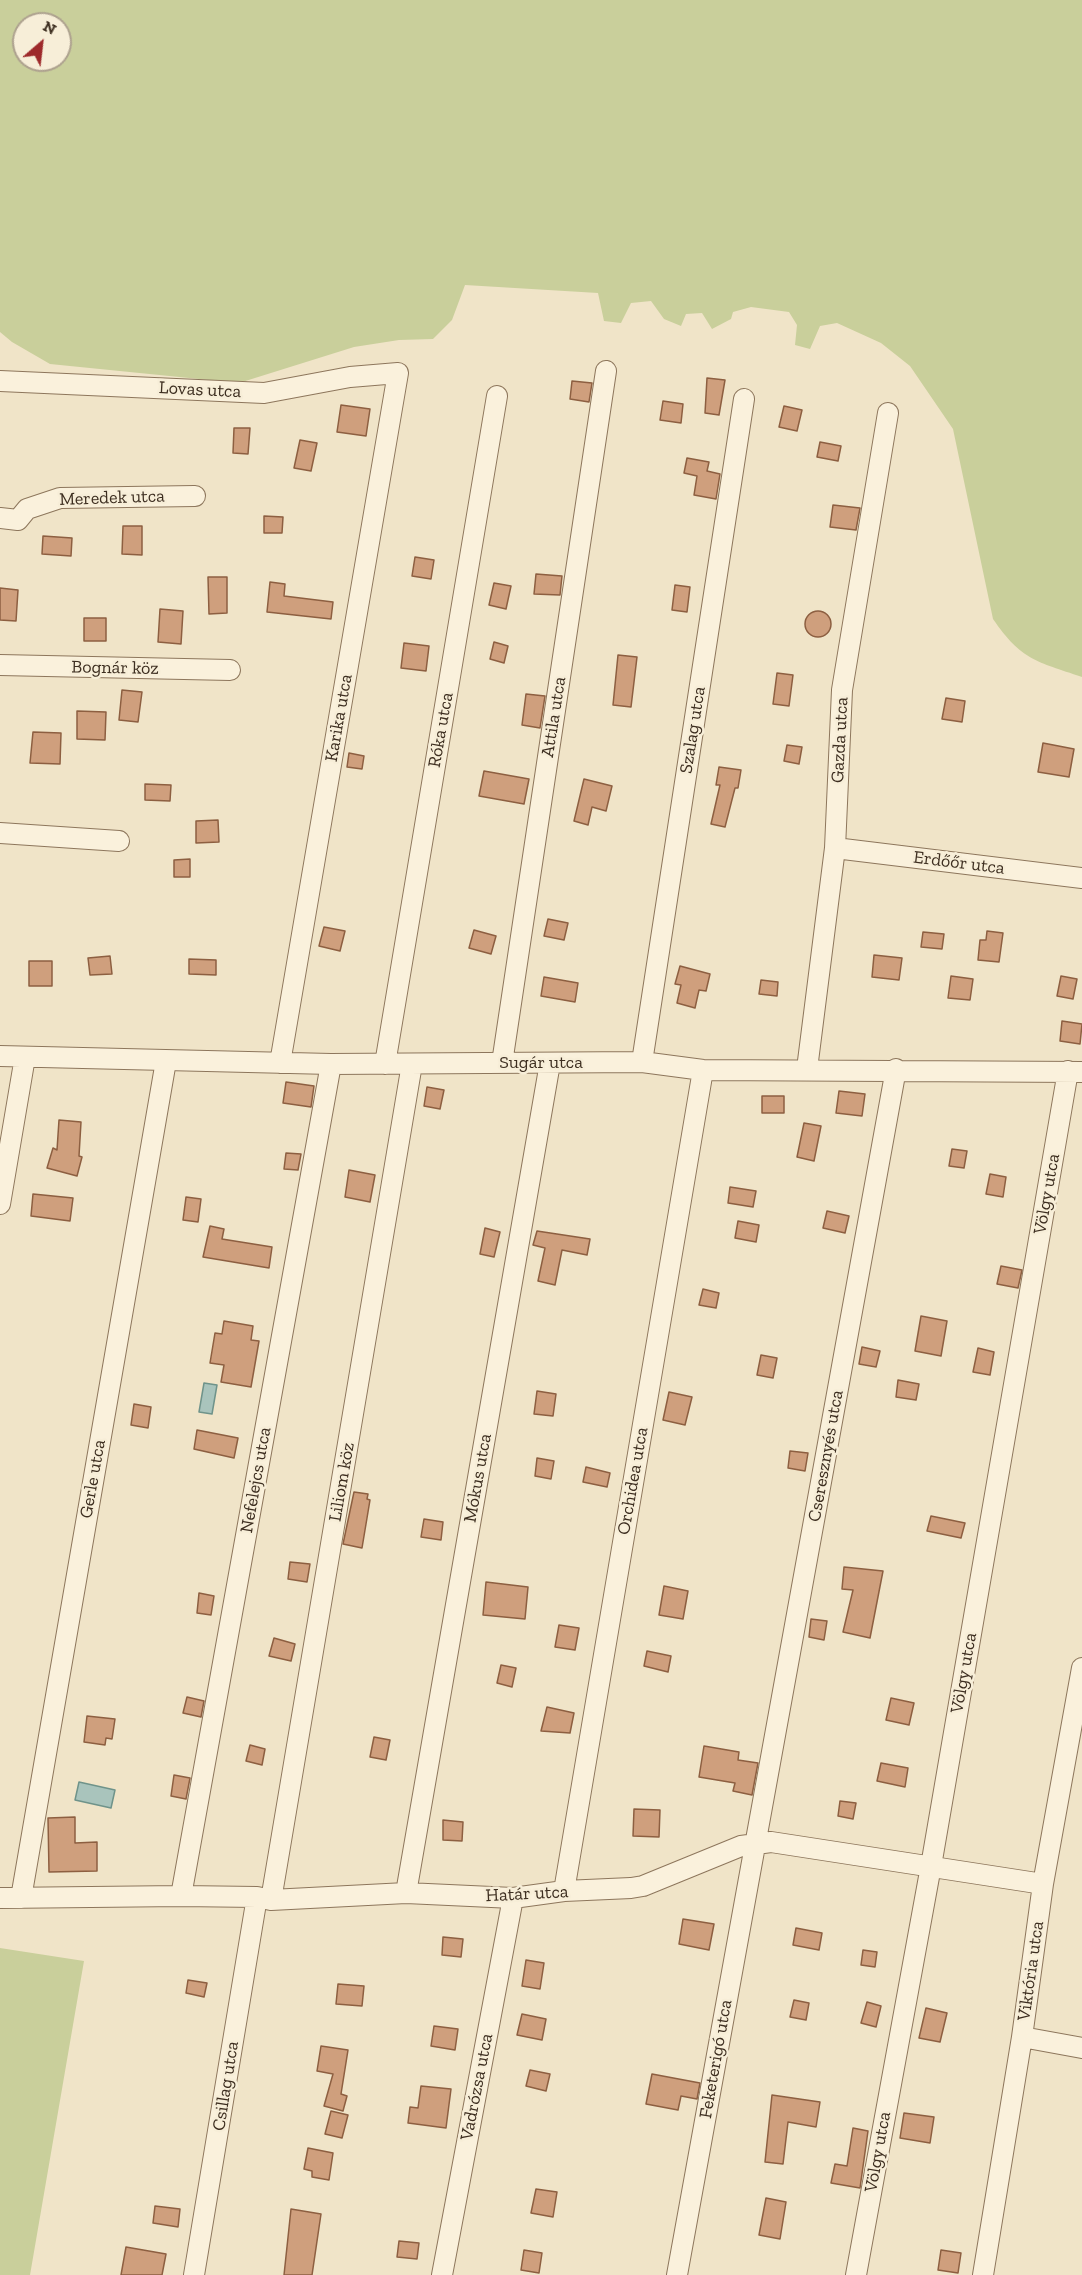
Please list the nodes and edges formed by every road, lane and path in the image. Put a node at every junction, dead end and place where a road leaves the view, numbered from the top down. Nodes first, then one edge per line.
1 (606, 371) dead end
2 (398, 373) joint
3 (0, 381) edge
4 (497, 396) dead end
5 (744, 399) dead end
6 (888, 413) dead end
7 (195, 496) dead end
8 (0, 518) edge
9 (0, 665) edge
10 (230, 670) dead end
11 (0, 833) edge
12 (119, 841) dead end
13 (835, 848) junction
14 (1082, 878) edge
15 (0, 1056) edge
16 (25, 1057) junction
17 (166, 1061) junction
18 (642, 1062) junction
19 (280, 1063) junction
20 (502, 1063) junction
21 (550, 1063) junction
22 (331, 1064) junction
23 (384, 1064) junction
24 (412, 1064) junction
25 (807, 1069) junction
26 (896, 1069) junction
27 (703, 1070) junction
28 (1075, 1071) edge
29 (0, 1204) edge
30 (1082, 1668) edge
31 (756, 1843) junction
32 (931, 1866) junction
33 (1043, 1884) junction
34 (564, 1891) junction
35 (406, 1893) junction
36 (181, 1896) junction
37 (0, 1898) edge
38 (21, 1898) junction
39 (513, 1898) junction
40 (264, 1899) junction
41 (1022, 2037) junction
42 (1082, 2048) edge
43 (194, 2275) edge
44 (442, 2275) edge
45 (677, 2275) edge
46 (856, 2275) edge
47 (983, 2275) edge

1 - 20 street, Attila utca
2 - 3 street, Lovas utca
2 - 19 street, Karika utca
4 - 23 street, Róka utca
5 - 18 street, Szalag utca
6 - 13 street, Gazda utca
7 - 8 street, Meredek utca
9 - 10 street, Bognár köz
11 - 12 street
13 - 14 street, Erdőőr utca
13 - 25 street, Gazda utca
15 - 16 street, Sugár utca
16 - 17 street, Sugár utca
16 - 29 street
17 - 19 street, Sugár utca
17 - 38 street, Gerle utca
18 - 21 street, Sugár utca
18 - 27 street, Sugár utca
19 - 22 street, Sugár utca
20 - 21 street, Sugár utca
20 - 24 street, Sugár utca
21 - 35 street, Mókus utca
22 - 23 street, Sugár utca
22 - 36 street, Nefelejcs utca
23 - 24 street, Sugár utca
24 - 40 street, Liliom köz
25 - 26 street, Sugár utca
25 - 27 street, Sugár utca
26 - 28 street, Sugár utca
26 - 31 street, Cseresznyés utca
27 - 34 street, Orchidea utca
28 - 32 street, Völgy utca
30 - 33 street, Viktória utca
31 - 32 street, Határ utca
31 - 34 street, Határ utca
31 - 45 street, Feketerigó utca
32 - 33 street, Határ utca
32 - 46 street, Völgy utca
33 - 41 street, Viktória utca
34 - 39 street, Határ utca
35 - 39 street, Határ utca
35 - 40 street, Határ utca
36 - 38 street, Határ utca
36 - 40 street, Határ utca
37 - 38 street, Határ utca
39 - 44 street, Vadrózsa utca
40 - 43 street, Csillag utca
41 - 42 street
41 - 47 street, Viktória utca

